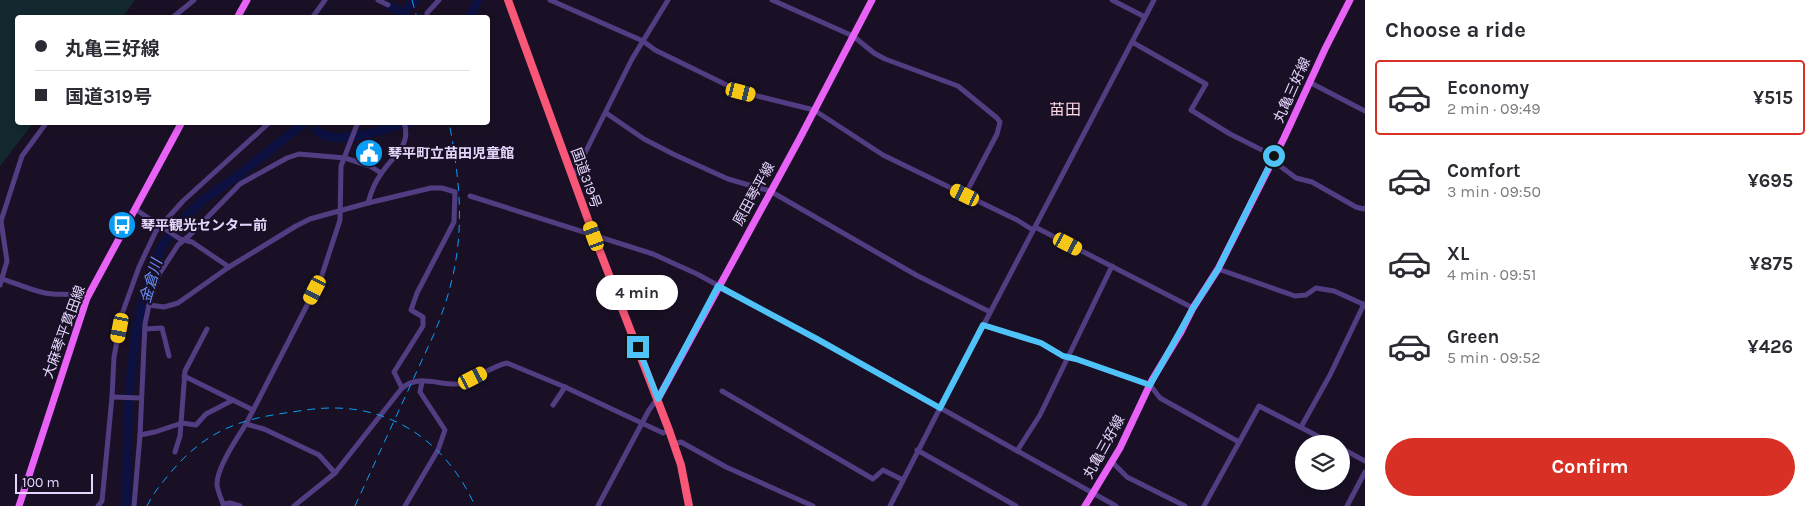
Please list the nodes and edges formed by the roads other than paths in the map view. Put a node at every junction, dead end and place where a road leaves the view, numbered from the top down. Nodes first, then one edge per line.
1 (194, 0) edge
2 (246, 0) edge
3 (325, 0) edge
4 (378, 0) edge
5 (439, 0) edge
6 (508, 0) edge
7 (550, 0) edge
8 (668, 0) edge
9 (772, 0) edge
10 (872, 0) edge
11 (1112, 0) edge
12 (1154, 0) edge
13 (1350, 0) edge
14 (388, 5) dead end
15 (176, 15) edge
16 (238, 15) edge
17 (314, 15) edge
18 (427, 15) edge
19 (1145, 17) junction
20 (853, 36) junction
21 (644, 40) junction
22 (1132, 42) junction
23 (1309, 82) junction
24 (814, 110) junction
25 (1365, 111) edge
26 (606, 113) junction
27 (45, 125) edge
28 (180, 125) edge
29 (267, 125) edge
30 (357, 125) edge
31 (405, 125) edge
32 (345, 158) junction
33 (1273, 158) junction
34 (381, 173) junction
35 (573, 176) junction
36 (770, 191) junction
37 (965, 195) junction
38 (470, 196) dead end
39 (368, 203) junction
40 (1365, 208) edge
41 (135, 209) junction
42 (341, 210) junction
43 (162, 227) junction
44 (1034, 228) junction
45 (594, 236) junction
46 (181, 239) junction
47 (1112, 266) junction
48 (229, 267) junction
49 (1218, 269) junction
50 (1, 278) edge
51 (0, 286) edge
52 (718, 286) junction
53 (87, 298) junction
54 (1364, 304) edge
55 (149, 305) junction
56 (1193, 308) junction
57 (990, 312) junction
58 (983, 325) junction
59 (144, 329) junction
60 (207, 329) dead end
61 (169, 356) dead end
62 (1068, 358) junction
63 (184, 376) junction
64 (422, 382) junction
65 (1150, 385) junction
66 (565, 387) junction
67 (402, 388) junction
68 (722, 391) dead end
69 (112, 396) junction
70 (141, 398) junction
71 (658, 399) junction
72 (233, 400) junction
73 (553, 405) dead end
74 (940, 408) junction
75 (253, 410) junction
76 (182, 423) junction
77 (642, 423) junction
78 (246, 424) junction
79 (1301, 427) junction
80 (669, 430) junction
81 (140, 434) junction
82 (1316, 435) edge
83 (1239, 442) junction
84 (674, 444) junction
85 (918, 450) junction
86 (1017, 451) junction
87 (175, 452) dead end
88 (1350, 453) edge
89 (1365, 461) edge
90 (1112, 462) junction
91 (335, 472) junction
92 (1365, 472) edge
93 (903, 480) junction
94 (1093, 493) junction
95 (800, 500) junction
96 (223, 505) edge
97 (19, 506) edge
98 (98, 506) edge
99 (134, 506) edge
100 (240, 506) edge
101 (294, 506) edge
102 (405, 506) edge
103 (598, 506) edge
104 (689, 506) edge
105 (797, 506) edge
106 (813, 506) edge
107 (890, 506) edge
108 (1016, 506) edge
109 (1085, 506) edge
110 (1116, 506) edge
111 (1185, 506) edge
112 (1204, 506) edge
113 (1347, 506) edge

1 - 15 street
2 - 16 main road
3 - 17 street
4 - 14 street
5 - 18 street
6 - 35 highway, 国道319号
7 - 21 street
8 - 21 street
9 - 20 street
10 - 20 main road, 原田琴平線
11 - 19 street
12 - 19 street
13 - 23 main road, 丸亀三好線
19 - 22 street
20 - 24 main road, 原田琴平線
20 - 37 street
21 - 24 street
21 - 26 street
22 - 33 street
22 - 44 street
23 - 25 street
23 - 33 main road, 丸亀三好線
24 - 36 main road, 原田琴平線
24 - 37 street
26 - 35 street
26 - 36 street
27 - 50 street
28 - 41 main road, 大麻琴平貫田線
29 - 43 street
30 - 32 street
31 - 34 street
32 - 34 street
32 - 42 street
32 - 46 street
33 - 40 street
33 - 49 main road, 丸亀三好線
34 - 39 street
35 - 45 highway, 国道319号
36 - 52 main road, 原田琴平線
36 - 57 street
37 - 44 street
38 - 45 street
39 - 42 street
39 - 67 street
41 - 43 street
41 - 53 main road, 大麻琴平貫田線
42 - 48 street
42 - 75 street
43 - 46 street
43 - 69 street
44 - 47 street
44 - 57 street
45 - 52 street
45 - 71 highway, 国道319号
46 - 48 street
46 - 55 street
47 - 56 street
47 - 62 street
48 - 55 street
49 - 54 street
49 - 56 main road, 丸亀三好線
50 - 51 street
50 - 53 street
52 - 71 main road, 原田琴平線
52 - 74 street
53 - 97 main road, 大麻琴平貫田線
54 - 79 street
55 - 59 street
56 - 65 main road, 丸亀三好線
57 - 58 street
58 - 62 street
58 - 74 street
59 - 61 street
59 - 70 street
60 - 63 street
62 - 65 street
62 - 86 street
63 - 72 street
63 - 76 street
64 - 66 street
64 - 67 street
64 - 102 street
65 - 83 street
65 - 90 main road, 丸亀三好線
66 - 73 street
66 - 77 street
67 - 91 street
68 - 93 street
69 - 70 street
69 - 98 street
70 - 81 street
71 - 77 street
71 - 80 highway, 国道319号
72 - 75 street
72 - 76 street
74 - 85 street
74 - 86 street
75 - 78 street
76 - 81 street
76 - 87 street
77 - 80 street
77 - 103 street
78 - 91 street
78 - 96 street
79 - 82 street
79 - 83 street
80 - 84 highway, 国道319号
81 - 99 street
83 - 112 street
84 - 95 street
84 - 104 highway, 国道319号
85 - 93 street
85 - 108 street
86 - 94 street
88 - 89 street
90 - 94 main road, 丸亀三好線
90 - 111 street
91 - 101 street
92 - 113 street
93 - 107 street
94 - 109 main road, 丸亀三好線
94 - 110 street
95 - 105 street
95 - 106 street
96 - 100 street

